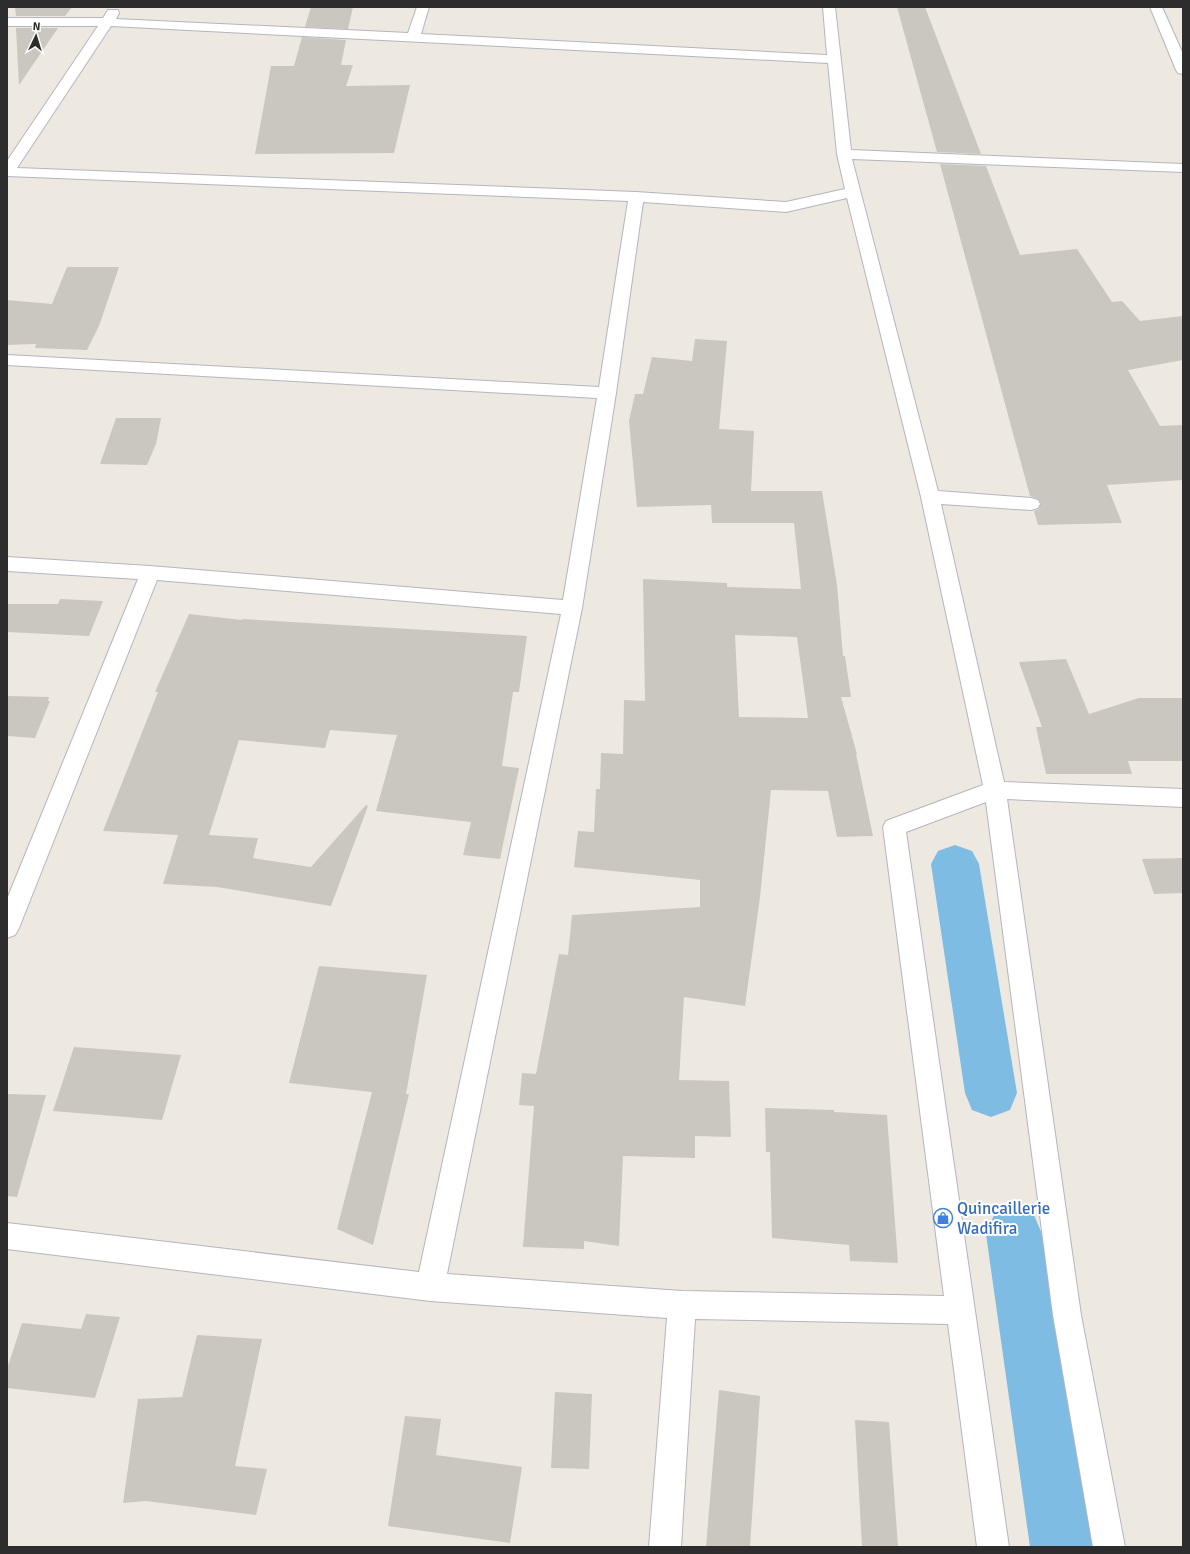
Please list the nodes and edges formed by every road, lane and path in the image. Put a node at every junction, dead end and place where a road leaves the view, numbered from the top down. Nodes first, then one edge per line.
1 (117, 7) edge
2 (423, 7) edge
3 (829, 7) edge
4 (1156, 7) edge
5 (7, 22) edge
6 (107, 22) junction
7 (413, 37) junction
8 (835, 59) junction
9 (1183, 70) edge
10 (844, 154) junction
11 (1183, 168) edge
12 (7, 172) edge
13 (854, 192) junction
14 (636, 197) junction
15 (7, 360) edge
16 (607, 393) junction
17 (930, 497) junction
18 (1031, 504) dead end
19 (7, 564) edge
20 (150, 573) junction
21 (572, 608) junction
22 (995, 790) junction
23 (1183, 798) edge
24 (7, 928) edge
25 (7, 1236) edge
26 (430, 1287) junction
27 (682, 1305) junction
28 (960, 1310) junction
29 (665, 1547) edge
30 (993, 1547) edge
31 (1109, 1547) edge

1 - 6 street
2 - 7 street
3 - 8 street
4 - 9 street
5 - 6 street
6 - 7 street
6 - 12 street
7 - 8 street
8 - 10 street
10 - 11 street
10 - 13 street
12 - 14 street
13 - 14 street
13 - 17 street
14 - 16 street
15 - 16 street
16 - 21 street
17 - 18 street
17 - 22 street
19 - 20 street
20 - 21 street
20 - 24 street
21 - 26 street
22 - 23 street
22 - 28 street
22 - 31 street
25 - 26 street
26 - 27 street
27 - 28 street
27 - 29 street
28 - 30 street

